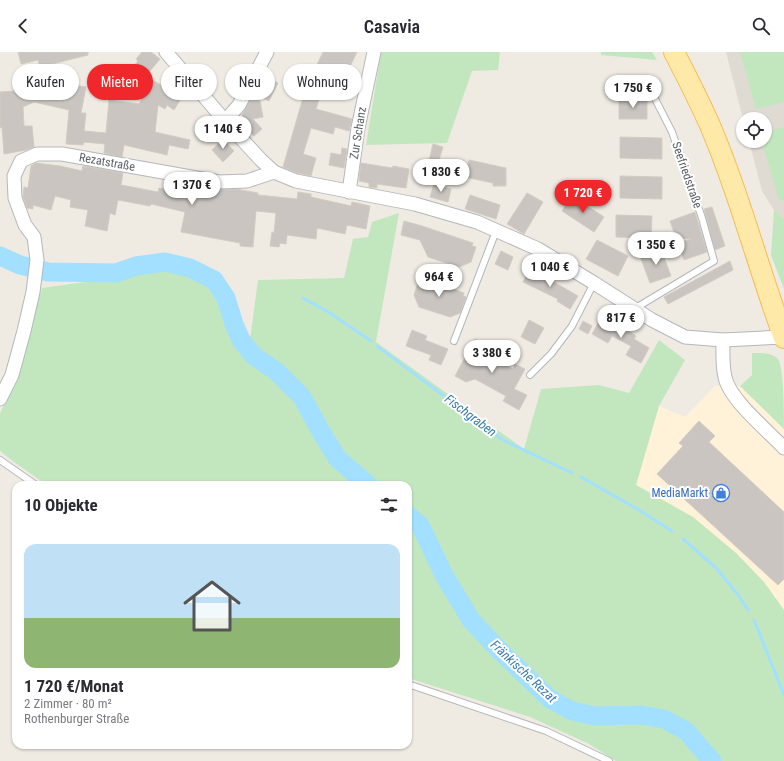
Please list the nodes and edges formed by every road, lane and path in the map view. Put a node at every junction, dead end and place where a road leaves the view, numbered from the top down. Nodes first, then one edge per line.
1 (166, 52) edge
2 (267, 52) edge
3 (374, 52) edge
4 (674, 52) edge
5 (636, 86) dead end
6 (225, 121) junction
7 (274, 172) junction
8 (349, 192) junction
9 (496, 231) junction
10 (594, 283) junction
11 (634, 308) junction
12 (784, 338) edge
13 (723, 340) junction
14 (454, 341) dead end
15 (530, 375) dead end
16 (0, 399) edge
17 (784, 448) edge
18 (0, 460) edge
19 (30, 481) edge
20 (412, 685) edge
21 (609, 761) edge

1 - 6 street
2 - 6 street
3 - 8 street, Zur Schanz
4 - 12 main road
5 - 11 lane, Seefriedstraße
6 - 7 street
7 - 8 street
7 - 16 street, Rezatstraße
8 - 9 street
9 - 10 street
9 - 14 lane
10 - 11 street
10 - 15 lane
11 - 13 street
12 - 13 street
13 - 17 street
18 - 19 lane
20 - 21 lane

